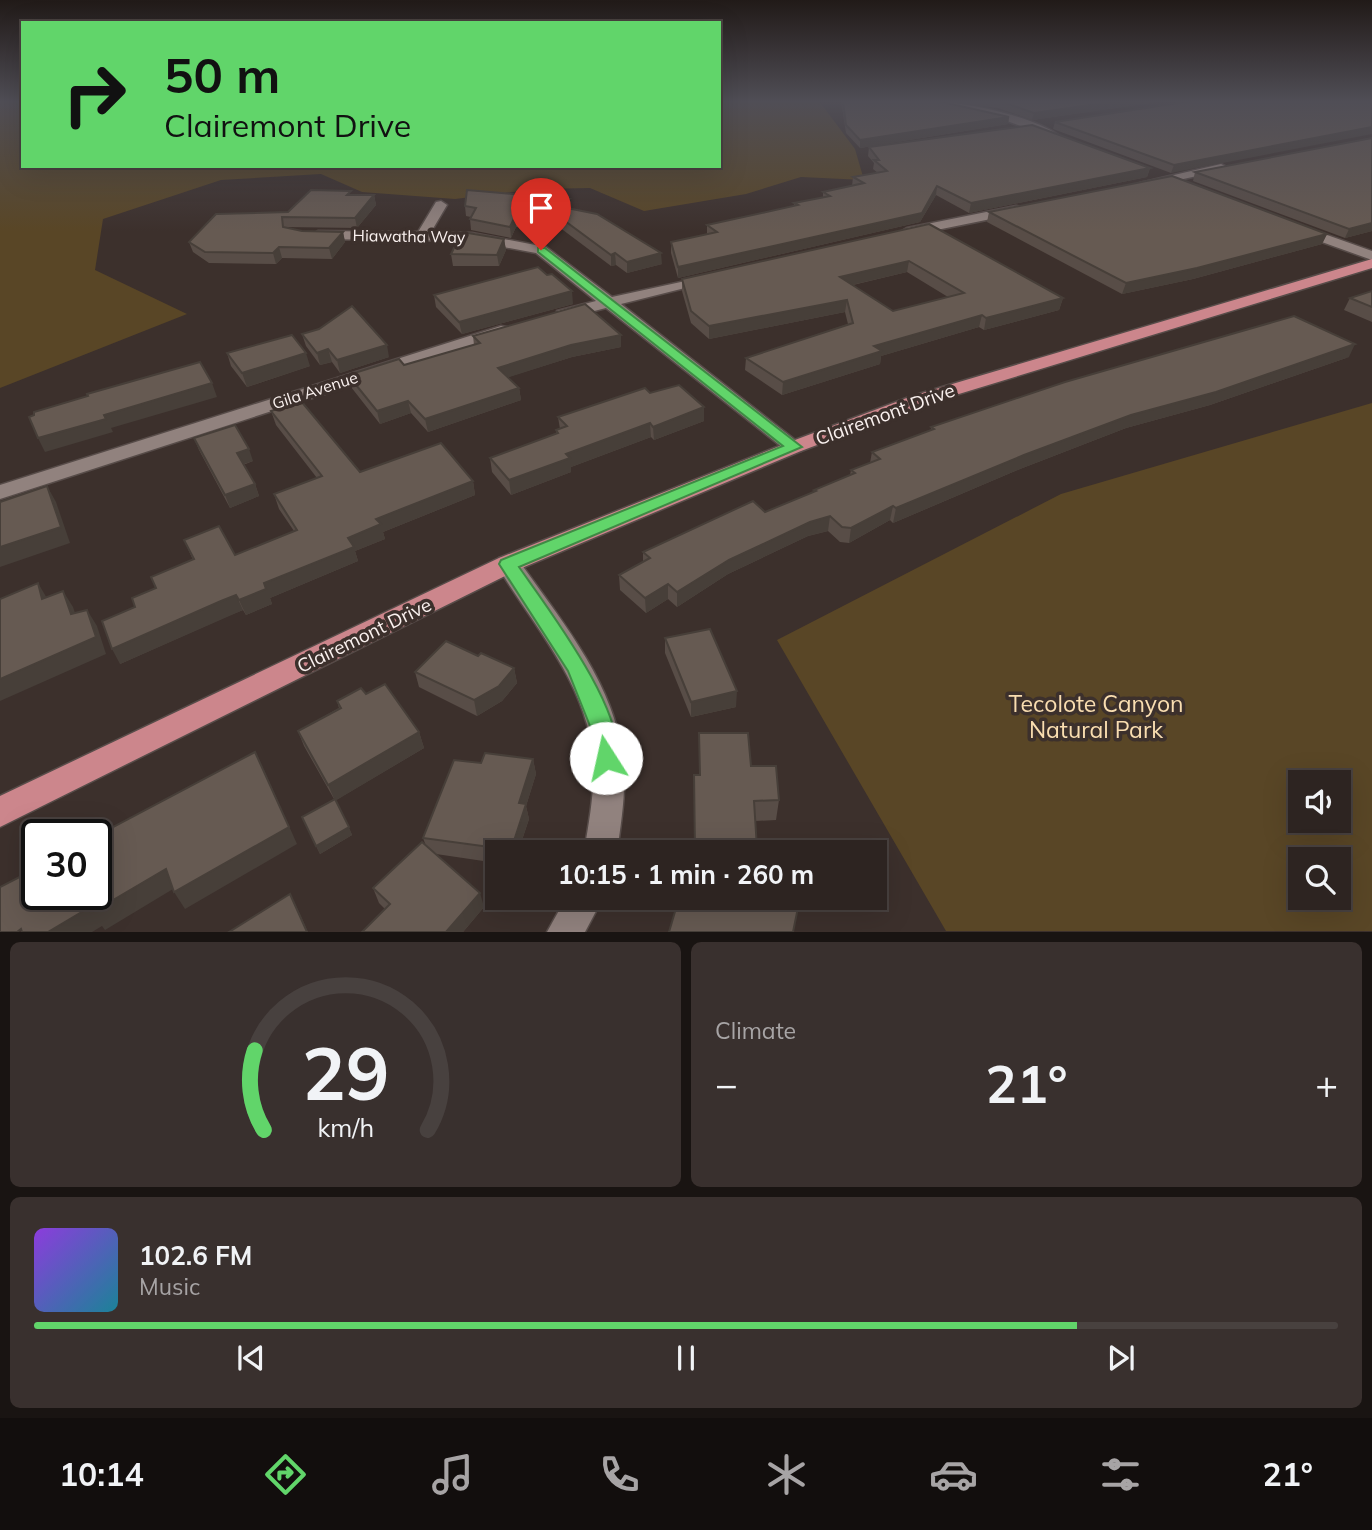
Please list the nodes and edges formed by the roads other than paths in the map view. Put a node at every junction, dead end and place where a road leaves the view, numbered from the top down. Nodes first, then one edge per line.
1 (1235, 165) edge
2 (1142, 169) edge
3 (1167, 179) junction
4 (1127, 187) edge
5 (1192, 188) edge
6 (441, 205) dead end
7 (1035, 206) edge
8 (1282, 222) edge
9 (299, 233) edge
10 (422, 236) junction
11 (890, 236) edge
12 (1372, 256) edge
13 (1372, 263) edge
14 (729, 273) edge
15 (608, 301) junction
16 (542, 320) edge
17 (516, 327) edge
18 (794, 447) junction
19 (0, 492) edge
20 (508, 564) junction
21 (0, 812) edge
22 (602, 840) edge
23 (579, 910) edge
24 (565, 932) edge

1 - 3 street
2 - 3 street
3 - 4 street
3 - 5 street
6 - 10 street
7 - 11 street
8 - 12 street
9 - 10 street, Hiawatha Way
10 - 15 street, Hiawatha Way
13 - 18 main road, Clairemont Drive
14 - 15 street
15 - 16 street
15 - 18 street, Hiawatha Way
17 - 19 street, Gila Avenue
18 - 20 main road, Clairemont Drive
20 - 21 main road, Clairemont Drive
20 - 22 street
23 - 24 street

